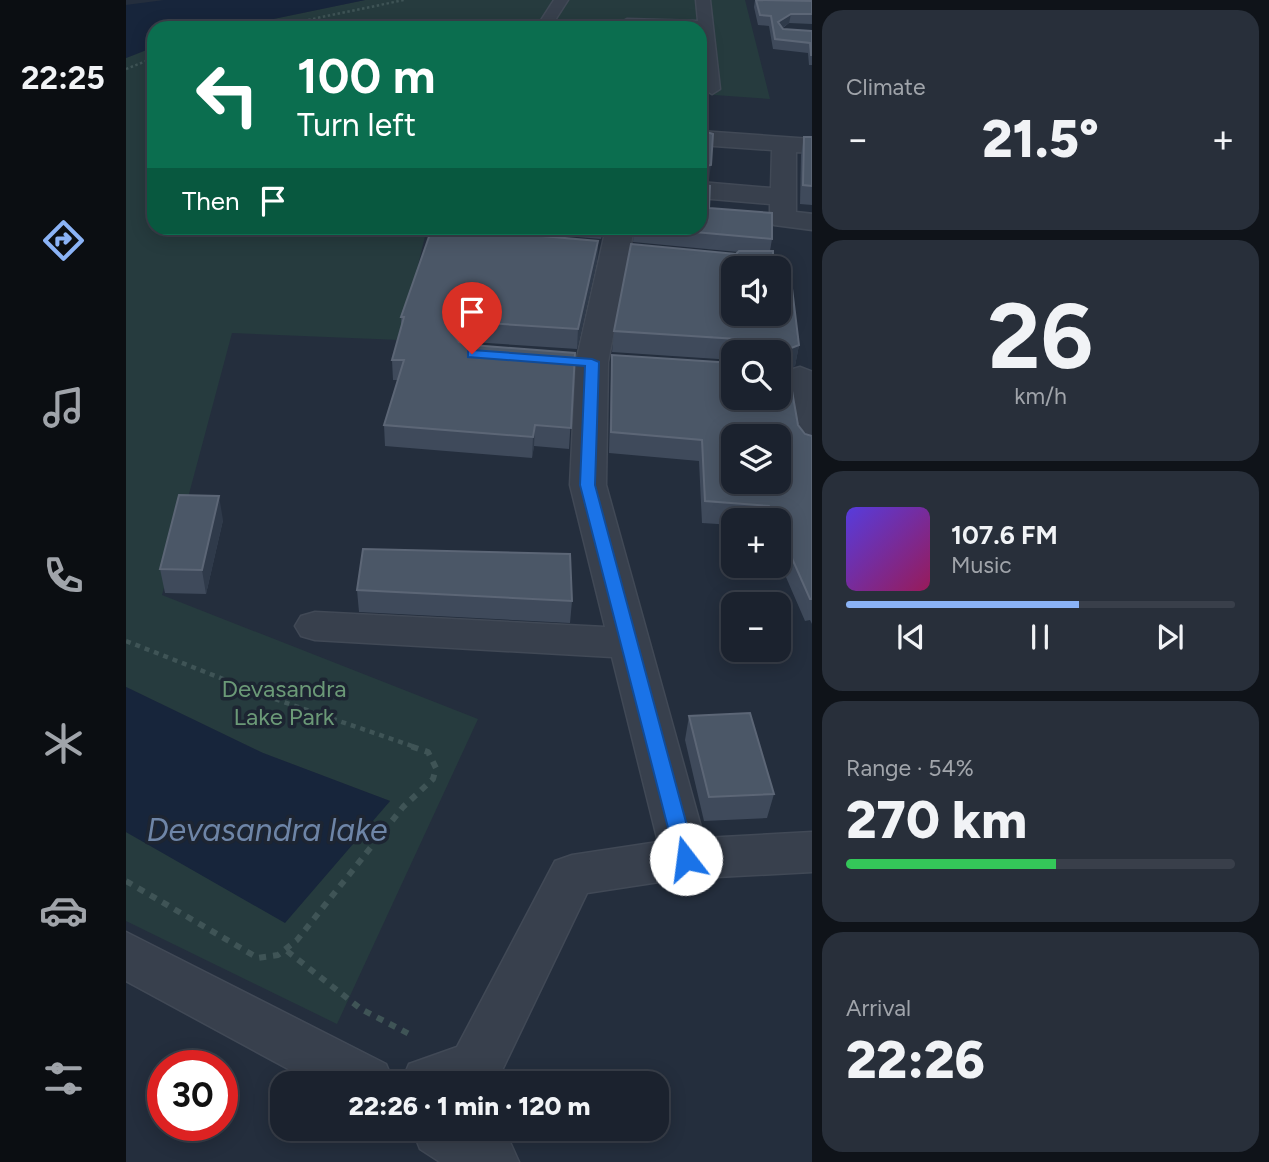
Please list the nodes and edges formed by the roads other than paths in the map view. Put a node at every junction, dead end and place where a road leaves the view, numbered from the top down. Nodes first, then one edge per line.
1 (561, 0) edge
2 (702, 0) edge
3 (548, 21) edge
4 (704, 21) edge
5 (707, 44) edge
6 (712, 89) dead end
7 (707, 138) edge
8 (784, 144) junction
9 (812, 146) edge
10 (707, 191) edge
11 (784, 197) junction
12 (812, 222) edge
13 (616, 245) edge
14 (797, 377) edge
15 (812, 446) edge
16 (315, 626) dead end
17 (629, 643) junction
18 (812, 852) edge
19 (686, 859) junction
20 (126, 955) edge
21 (465, 1062) edge
22 (344, 1071) edge
23 (458, 1141) edge
24 (490, 1162) edge

1 - 3 lane
2 - 4 lane
5 - 6 lane
7 - 8 street
8 - 9 street
8 - 11 street
10 - 11 street
11 - 12 street
13 - 17 street
14 - 15 street
16 - 17 street
17 - 19 street
18 - 19 street
19 - 21 street
20 - 22 street
23 - 24 street

